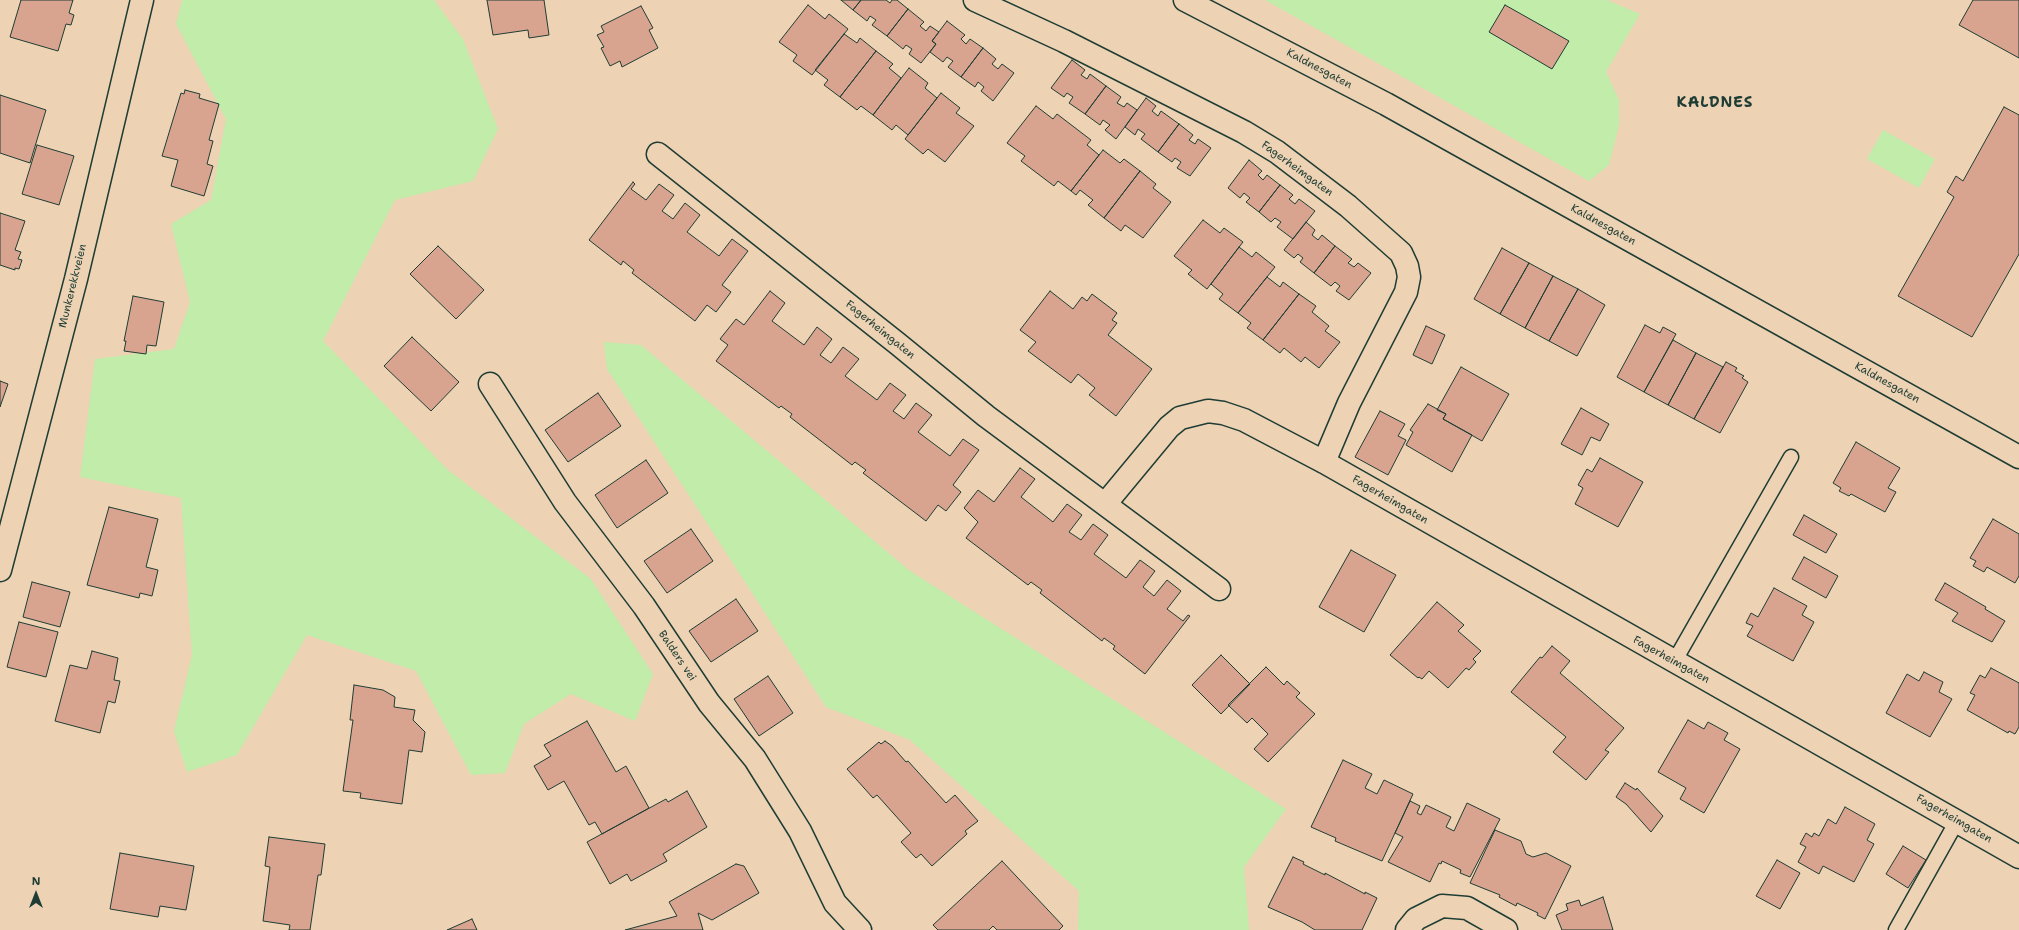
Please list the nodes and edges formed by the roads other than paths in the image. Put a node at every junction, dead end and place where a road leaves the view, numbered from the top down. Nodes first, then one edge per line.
1 (142, 0) edge
2 (975, 0) edge
3 (1185, 0) edge
4 (658, 154) dead end
5 (490, 384) dead end
6 (2019, 457) edge
7 (1791, 458) dead end
8 (1324, 462) junction
9 (1106, 503) junction
10 (0, 570) edge
11 (1219, 589) dead end
12 (1674, 662) junction
13 (1957, 821) junction
14 (2019, 857) edge
15 (860, 930) edge
16 (1407, 930) edge
17 (1506, 930) edge
18 (1896, 930) edge

1 - 10 street, Munkerekkveien
2 - 8 street, Fagerheimgaten
3 - 6 street, Kaldnesgaten
4 - 9 street, Fagerheimgaten
5 - 15 street, Balders vei
7 - 12 lane
8 - 9 street, Fagerheimgaten
8 - 12 street, Fagerheimgaten
9 - 11 street, Fagerheimgaten
12 - 13 street, Fagerheimgaten
13 - 14 street, Fagerheimgaten
13 - 18 lane
16 - 17 street

